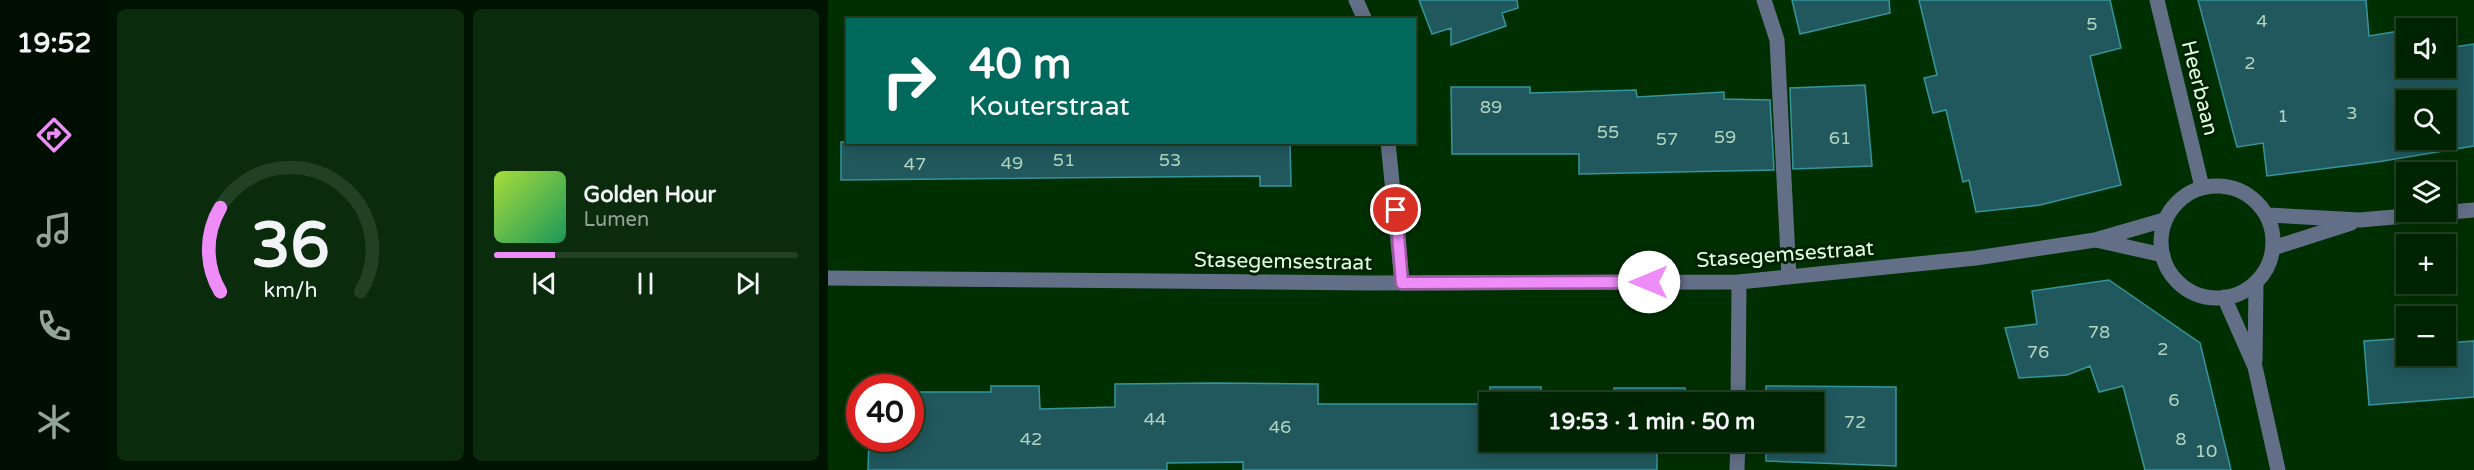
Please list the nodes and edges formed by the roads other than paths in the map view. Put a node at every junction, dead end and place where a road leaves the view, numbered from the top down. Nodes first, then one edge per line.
1 (1356, 0) edge
2 (1764, 0) edge
3 (2157, 0) edge
4 (1364, 18) edge
5 (1388, 144) edge
6 (2202, 187) junction
7 (2474, 210) edge
8 (2268, 215) junction
9 (2164, 220) junction
10 (2360, 220) junction
11 (2095, 240) junction
12 (2273, 248) junction
13 (2163, 255) junction
14 (1789, 277) junction
15 (828, 278) edge
16 (1738, 282) junction
17 (1402, 283) junction
18 (2256, 283) junction
19 (2224, 297) junction
20 (2255, 367) junction
21 (1738, 392) edge
22 (1737, 452) edge
23 (1737, 470) edge
24 (2278, 470) edge

1 - 4 street
2 - 14 street
3 - 6 street, Heerbaan
5 - 17 street
6 - 8 street
6 - 9 street
7 - 10 street
8 - 10 street
8 - 12 street
9 - 11 street, Stasegemsestraat
9 - 13 street
10 - 12 street
11 - 13 street, Stasegemsestraat
11 - 14 street, Stasegemsestraat
12 - 18 street
13 - 19 street
14 - 16 street, Stasegemsestraat
15 - 17 street, Stasegemsestraat
16 - 17 street, Stasegemsestraat
16 - 21 street
18 - 19 street
18 - 20 street
19 - 20 street
20 - 24 street
22 - 23 street

